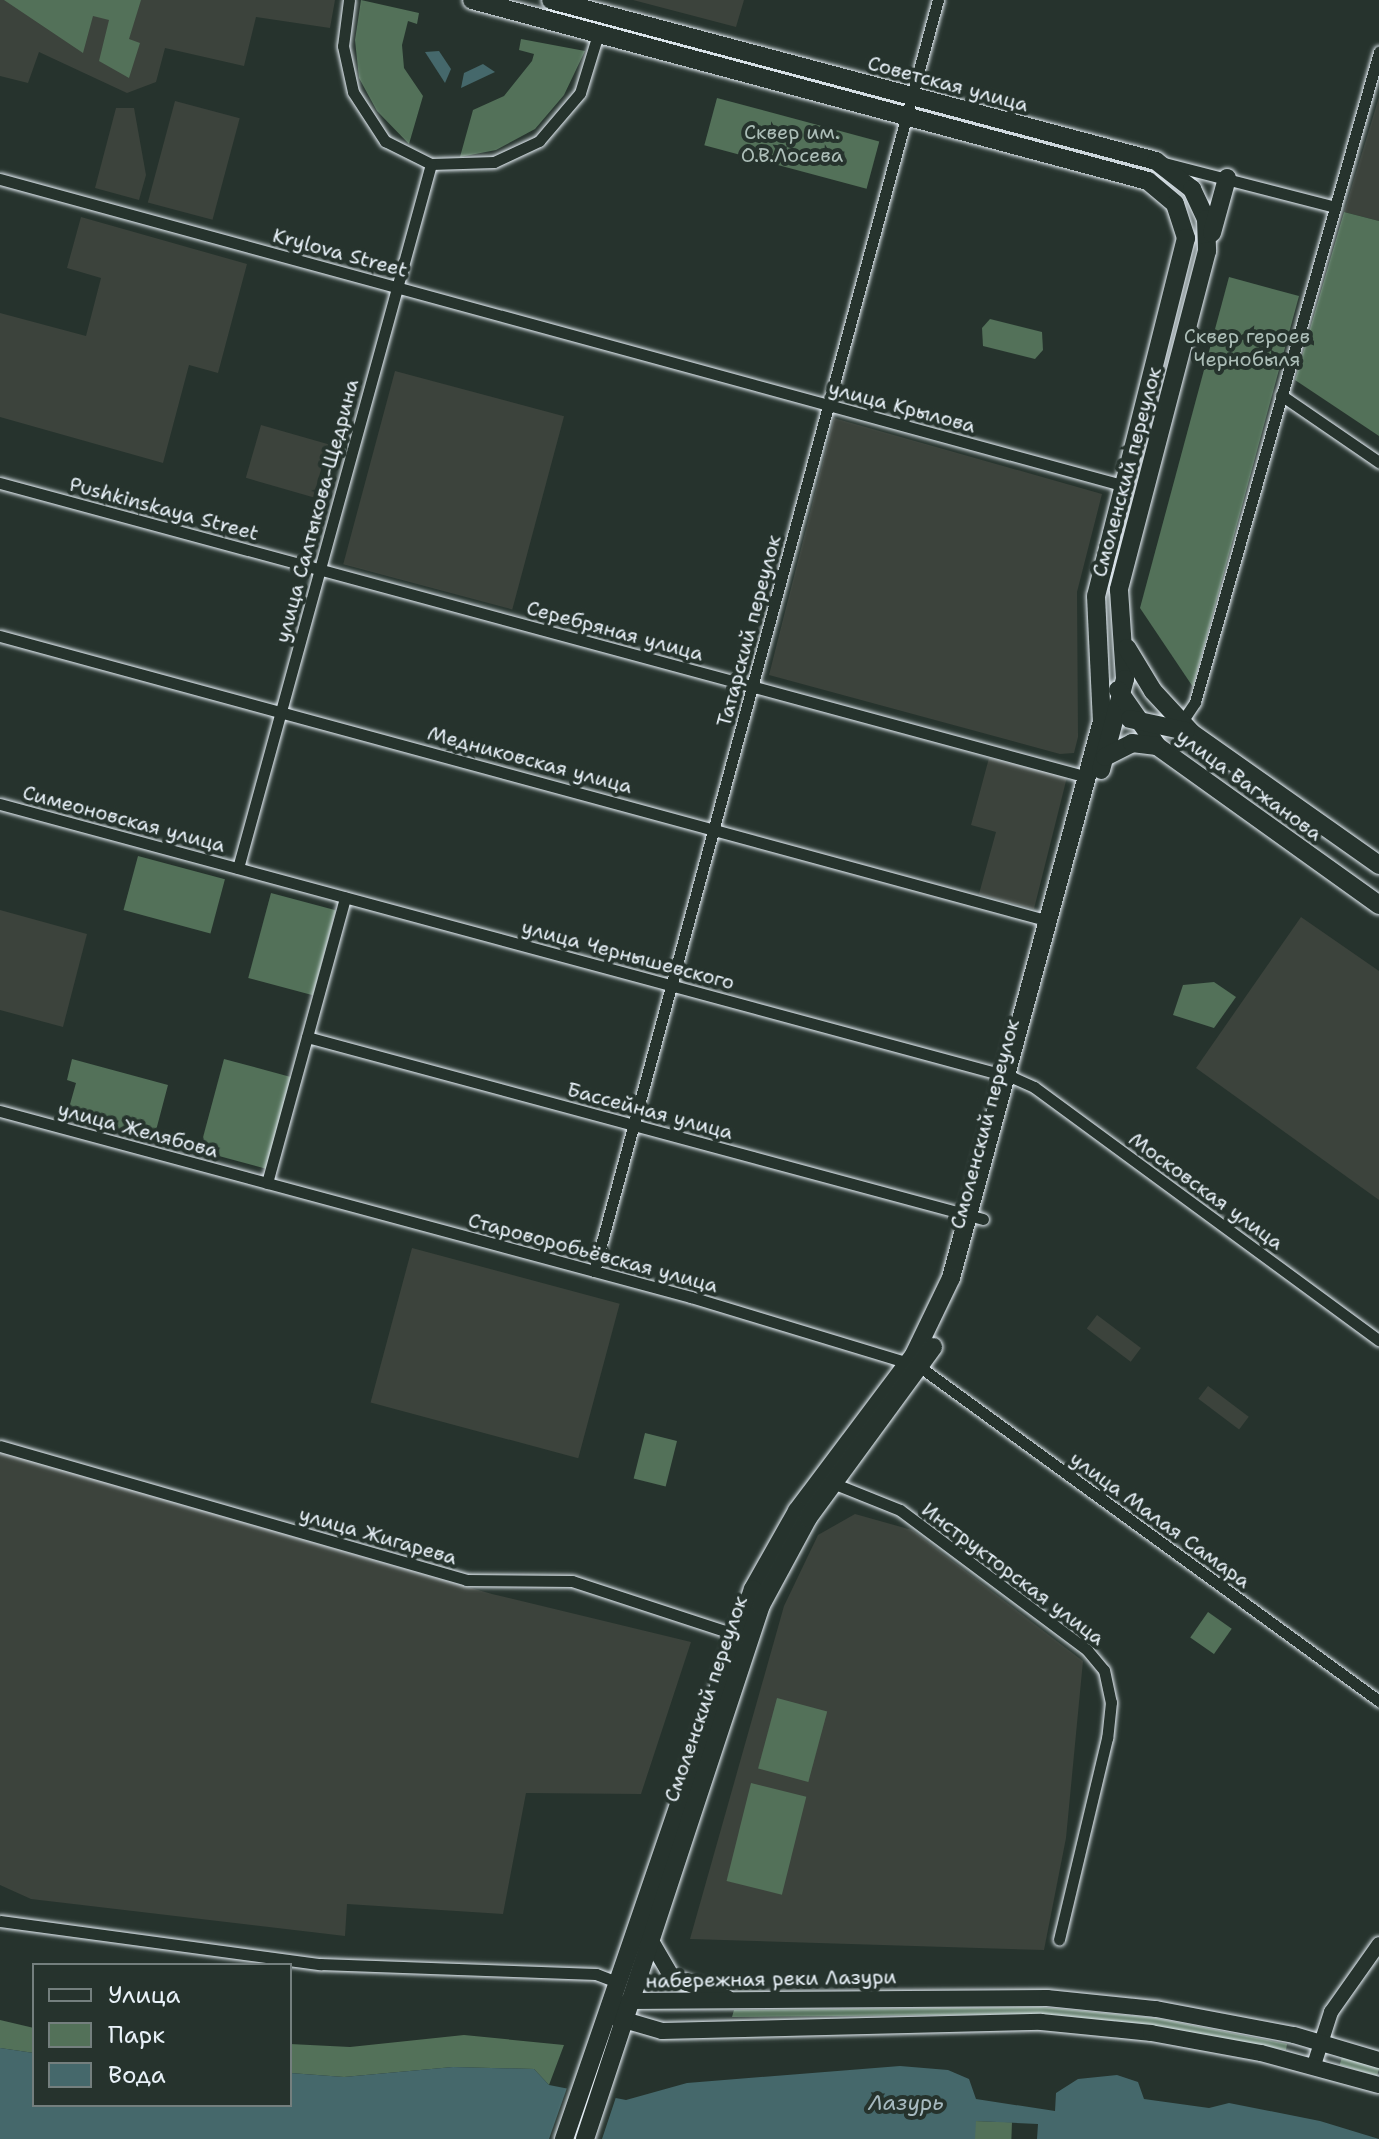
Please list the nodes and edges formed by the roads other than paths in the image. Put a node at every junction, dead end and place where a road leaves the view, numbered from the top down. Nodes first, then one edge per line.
1 (349, 0) edge
2 (472, 0) edge
3 (551, 0) edge
4 (938, 0) edge
5 (604, 7) edge
6 (567, 25) junction
7 (598, 34) junction
8 (1379, 52) edge
9 (912, 97) junction
10 (907, 116) junction
11 (1156, 161) junction
12 (431, 164) junction
13 (1227, 178) junction
14 (0, 179) edge
15 (1335, 207) junction
16 (1207, 251) junction
17 (397, 288) junction
18 (1281, 395) junction
19 (828, 405) junction
20 (1379, 462) edge
21 (0, 483) edge
22 (1121, 485) junction
23 (320, 570) junction
24 (1121, 635) junction
25 (0, 636) edge
26 (1095, 637) junction
27 (752, 687) junction
28 (1122, 697) junction
29 (281, 711) junction
30 (1137, 719) junction
31 (1115, 726) junction
32 (1186, 728) junction
33 (1157, 746) junction
34 (1098, 756) junction
35 (1087, 777) junction
36 (0, 804) edge
37 (714, 828) junction
38 (1379, 865) edge
39 (238, 868) junction
40 (345, 897) junction
41 (1379, 905) edge
42 (1049, 921) junction
43 (672, 985) junction
44 (307, 1037) junction
45 (1014, 1079) junction
46 (0, 1111) edge
47 (634, 1125) junction
48 (267, 1183) junction
49 (977, 1217) junction
50 (594, 1271) junction
51 (1379, 1340) edge
52 (914, 1365) junction
53 (0, 1446) edge
54 (826, 1481) junction
55 (741, 1637) junction
56 (1379, 1701) edge
57 (0, 1921) edge
58 (648, 1936) junction
59 (1059, 1939) dead end
60 (1379, 1944) edge
61 (617, 1982) junction
62 (630, 2001) junction
63 (731, 2001) junction
64 (615, 2018) junction
65 (730, 2030) junction
66 (1321, 2042) junction
67 (603, 2056) junction
68 (1379, 2060) edge
69 (1314, 2065) junction
70 (1379, 2085) edge
71 (564, 2139) edge
72 (585, 2139) edge

1 - 12 street
2 - 6 main road
3 - 5 main road, Советская улица
4 - 9 street, Татарский переулок
5 - 6 main road
5 - 9 main road, Советская улица
6 - 7 main road
7 - 10 main road
7 - 12 street
8 - 15 street
9 - 10 street, Татарский переулок
9 - 11 main road, Советская улица
10 - 19 street, Татарский переулок
10 - 22 main road, Смоленский переулок
11 - 13 street, Советская улица
11 - 16 main road, Смоленский переулок
12 - 17 street, улица Салтыкова-Щедрина
13 - 15 street, Советская улица
13 - 16 main road
14 - 17 street, Krylova Street
15 - 18 street
16 - 24 main road, Смоленский переулок
17 - 19 street, улица Крылова
17 - 23 street, улица Салтыкова-Щедрина
18 - 20 street
18 - 32 street
19 - 22 street, улица Крылова
19 - 27 street, Татарский переулок
21 - 23 street, Pushkinskaya Street
22 - 26 main road, Смоленский переулок
23 - 27 street, Серебряная улица
23 - 29 street, улица Салтыкова-Щедрина
24 - 28 main road, Смоленский переулок
24 - 32 main road, улица Вагжанова
25 - 29 street, Медниковская улица
26 - 28 main road, улица Вагжанова
26 - 34 main road, Смоленский переулок
27 - 35 street, Серебряная улица
27 - 37 street, Татарский переулок
28 - 30 main road, улица Вагжанова
28 - 31 main road, Смоленский переулок
29 - 37 street, Медниковская улица
29 - 39 street, улица Салтыкова-Щедрина
30 - 31 main road
30 - 32 main road
30 - 33 main road, улица Вагжанова
31 - 34 main road, Смоленский переулок
32 - 38 main road, улица Вагжанова
33 - 34 main road
33 - 41 main road, улица Вагжанова
34 - 35 main road, Смоленский переулок
34 - 45 main road, Смоленский переулок
35 - 42 main road, Смоленский переулок
36 - 39 street, Симеоновская улица
37 - 42 street, Медниковская улица
37 - 43 street, Татарский переулок
39 - 40 street, улица Чернышевского
40 - 43 street, улица Чернышевского
40 - 44 street
42 - 45 main road, Смоленский переулок
43 - 45 street, улица Чернышевского
43 - 47 street, Татарский переулок
44 - 47 street, Бассейная улица
44 - 48 street
45 - 49 main road, Смоленский переулок
45 - 51 street, Московская улица
46 - 48 street, улица Желябова
47 - 49 street, Бассейная улица
47 - 50 street, Татарский переулок
48 - 50 street, Староворобьёвская улица
49 - 52 main road, Смоленский переулок
50 - 52 street, Староворобьёвская улица
52 - 54 main road, Смоленский переулок
52 - 56 street, улица Малая Самара
53 - 55 street, улица Жигарева
54 - 55 main road, Смоленский переулок
54 - 59 street, Инструкторская улица
55 - 58 main road, Смоленский переулок
55 - 61 main road, Смоленский переулок
57 - 61 street
58 - 62 main road, Смоленский переулок
58 - 63 main road
60 - 66 street
61 - 62 main road
61 - 64 main road, Смоленский переулок
62 - 63 main road, набережная реки Лазури
62 - 64 main road, Смоленский переулок
63 - 65 main road
63 - 66 main road, набережная реки Лазури
64 - 65 main road
64 - 67 main road, Смоленский переулок
65 - 69 main road
66 - 68 main road, набережная реки Лазури
66 - 69 street
67 - 71 main road
67 - 72 main road
69 - 70 main road

